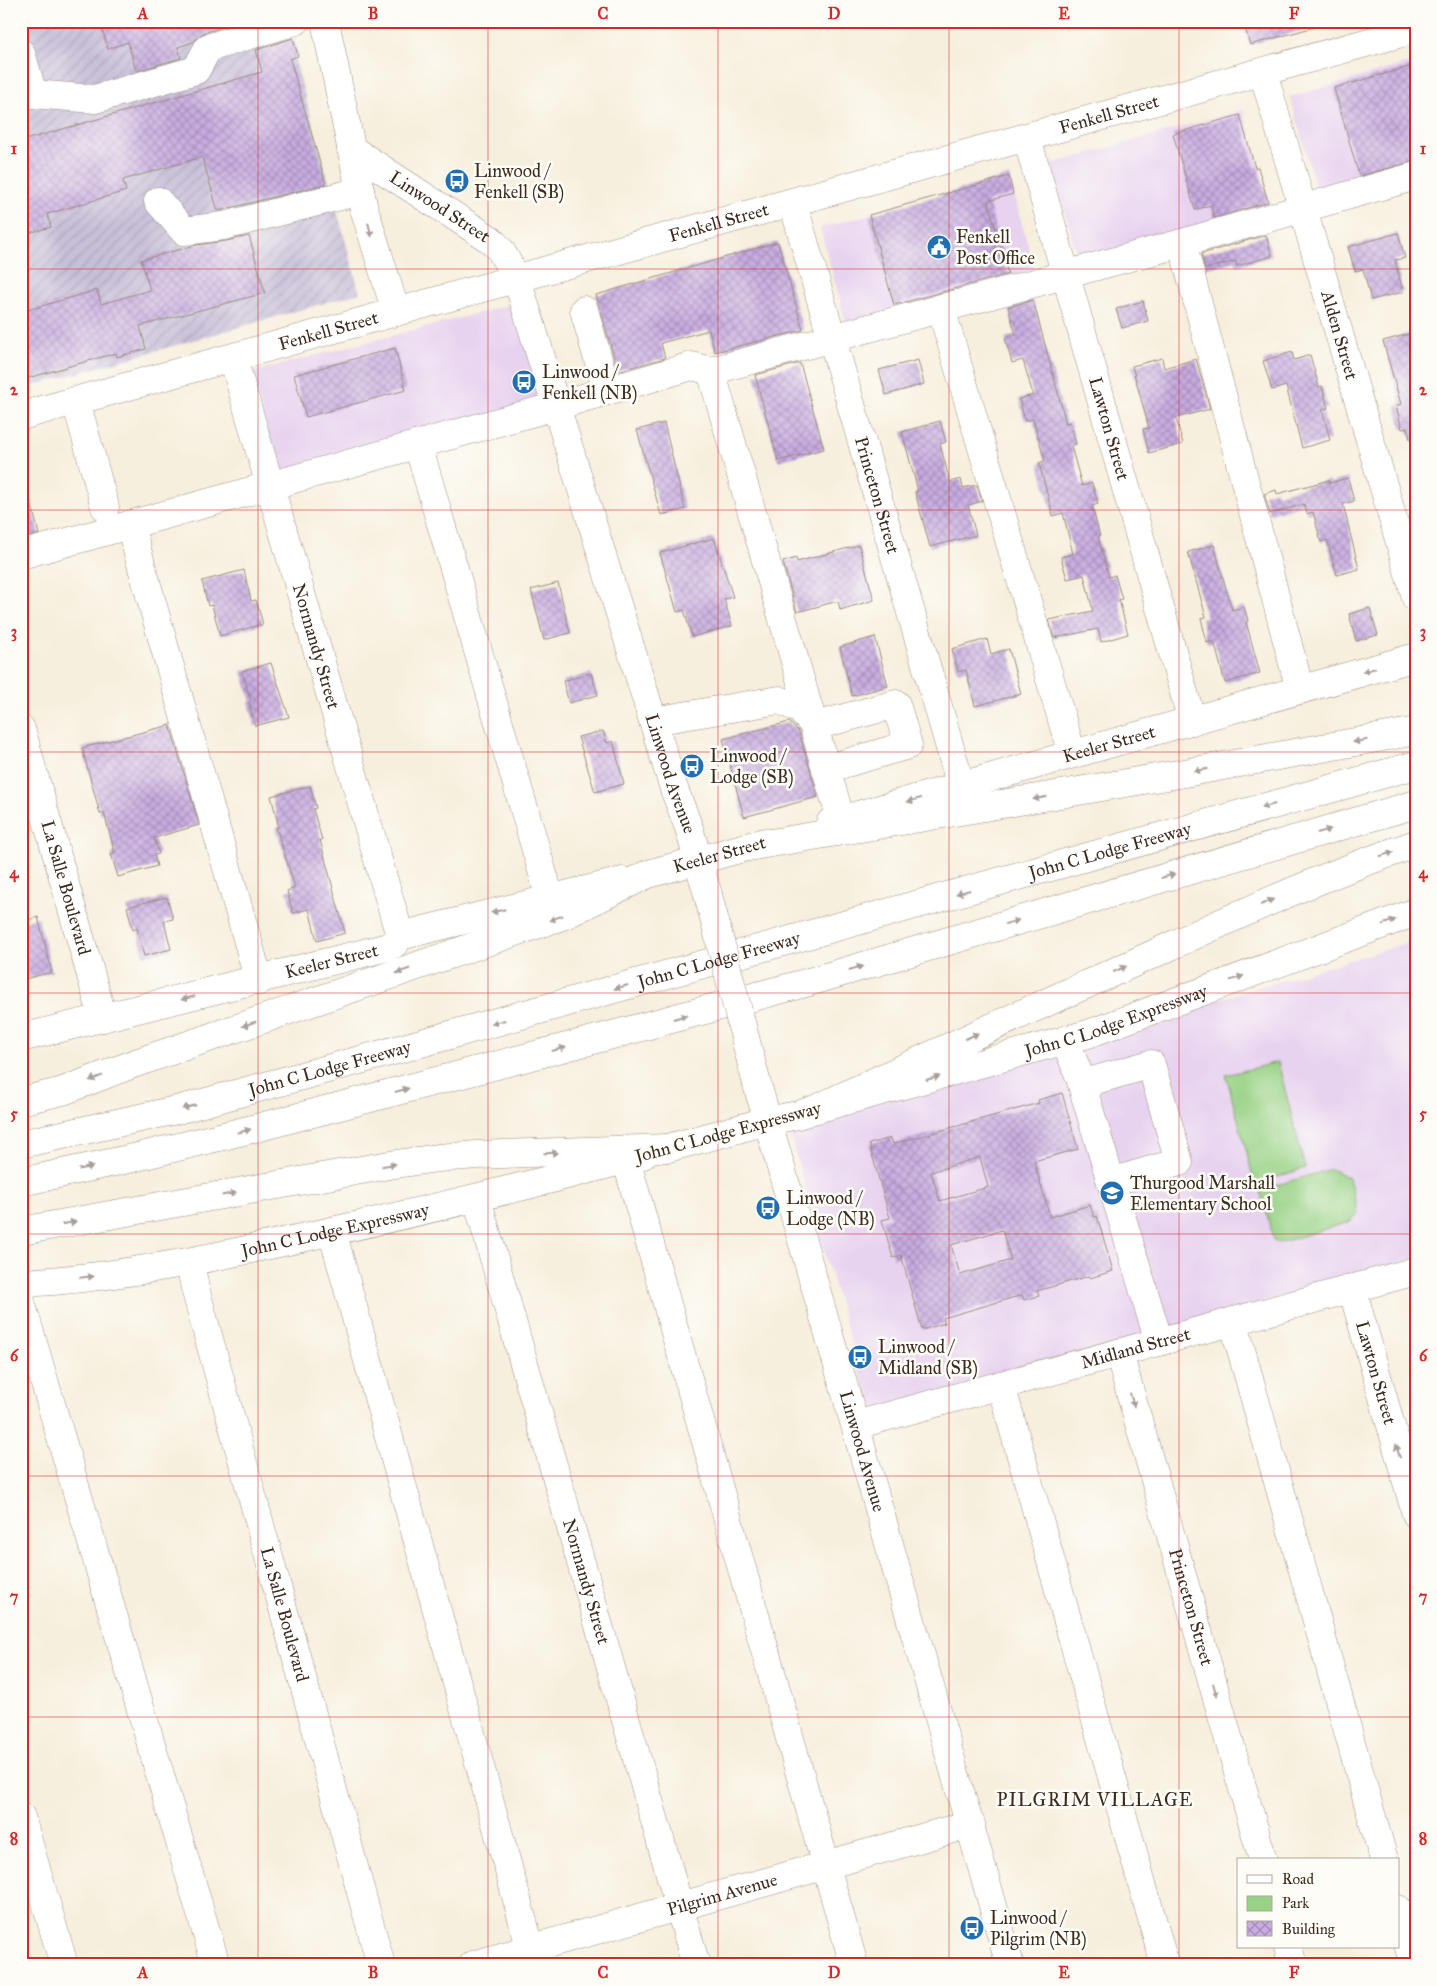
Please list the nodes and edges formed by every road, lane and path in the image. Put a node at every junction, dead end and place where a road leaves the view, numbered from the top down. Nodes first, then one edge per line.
1 (296, 21) edge
2 (325, 21) edge
3 (1387, 29) edge
4 (1416, 29) edge
5 (21, 53) edge
6 (1263, 72) junction
7 (1026, 138) junction
8 (351, 149) junction
9 (1416, 176) edge
10 (360, 191) junction
11 (158, 200) dead end
12 (793, 203) junction
13 (1302, 208) junction
14 (1182, 243) junction
15 (1065, 274) junction
16 (517, 279) junction
17 (941, 308) junction
18 (584, 310) dead end
19 (396, 312) junction
20 (832, 338) junction
21 (233, 358) junction
22 (711, 371) junction
23 (607, 390) junction
24 (76, 401) junction
25 (556, 406) junction
26 (21, 416) edge
27 (418, 445) junction
28 (270, 486) junction
29 (105, 507) dead end
30 (130, 525) junction
31 (21, 555) edge
32 (1416, 598) edge
33 (1416, 657) edge
34 (1300, 690) junction
35 (1192, 720) junction
36 (652, 721) junction
37 (943, 725) junction
38 (815, 726) junction
39 (21, 729) edge
40 (1416, 730) edge
41 (905, 735) junction
42 (1072, 754) junction
43 (1416, 765) edge
44 (826, 769) junction
45 (961, 786) junction
46 (1416, 804) edge
47 (841, 820) junction
48 (1416, 844) edge
49 (742, 848) junction
50 (699, 861) junction
51 (648, 874) junction
52 (550, 898) junction
53 (1416, 912) edge
54 (400, 936) junction
55 (258, 981) junction
56 (103, 1018) junction
57 (21, 1038) edge
58 (1065, 1040) junction
59 (1082, 1084) junction
60 (21, 1101) edge
61 (816, 1109) junction
62 (768, 1121) junction
63 (21, 1144) edge
64 (668, 1148) junction
65 (626, 1160) junction
66 (21, 1182) edge
67 (1111, 1182) junction
68 (477, 1199) junction
69 (21, 1231) edge
70 (332, 1231) junction
71 (190, 1263) junction
72 (1416, 1271) edge
73 (21, 1283) edge
74 (1352, 1288) junction
75 (21, 1302) edge
76 (1233, 1321) junction
77 (1159, 1342) junction
78 (1118, 1353) junction
79 (1001, 1385) junction
80 (856, 1425) junction
81 (1416, 1514) edge
82 (21, 1817) edge
83 (971, 1824) junction
84 (1262, 1858) edge
85 (1383, 1858) edge
86 (826, 1865) junction
87 (680, 1906) junction
88 (1400, 1916) edge
89 (1288, 1948) edge
90 (532, 1957) edge
91 (64, 1965) edge
92 (216, 1965) edge
93 (381, 1965) edge
94 (473, 1965) edge
95 (696, 1965) edge
96 (854, 1965) edge
97 (1010, 1965) edge
98 (1164, 1965) edge
99 (1293, 1965) edge
100 (1414, 1965) edge

1 - 5 main road
2 - 8 main road
3 - 4 main road, Fenkell Street
3 - 6 main road, Fenkell Street
6 - 7 main road, Fenkell Street
6 - 13 main road, Alden Street
7 - 12 main road, Fenkell Street
7 - 15 main road, Lawton Street
8 - 10 main road
8 - 16 main road, Linwood Street
9 - 13 main road
10 - 11 main road
10 -> 19 main road
12 - 16 main road, Fenkell Street
12 - 20 main road, Princeton Street
13 - 14 main road
13 - 32 main road, Alden Street
14 - 15 main road
14 - 34 main road
15 - 17 main road
15 - 35 main road, Lawton Street
16 - 19 main road, Fenkell Street
16 - 25 main road, Linwood Avenue
17 - 20 main road
17 - 42 main road
18 - 23 main road
19 - 21 main road, Fenkell Street
20 - 22 main road
20 - 37 main road, Princeton Street
21 - 24 main road, Fenkell Street
21 - 28 main road, Normandy Street
22 - 23 main road
22 - 38 main road
23 - 25 main road
24 - 26 main road, Fenkell Street
24 - 29 main road
25 - 27 main road
25 - 36 main road, Linwood Avenue
27 - 28 main road
27 - 52 main road
28 - 30 main road
28 - 54 main road, Normandy Street
30 - 31 main road
30 - 55 main road
33 -> 34 main road, Keeler Street
34 - 35 main road, Keeler Street
35 - 42 main road, Keeler Street
36 - 38 main road
36 - 50 main road, Linwood Avenue
37 - 41 main road
37 - 45 main road, Princeton Street
38 - 41 main road
38 - 44 main road
39 - 56 main road, La Salle Boulevard
40 -> 49 main road
41 - 44 main road
42 - 45 main road, Keeler Street
43 -> 63 main road, John C Lodge Freeway
44 - 47 main road
45 -> 47 main road, Keeler Street
66 -> 46 main road
47 - 49 main road, Keeler Street
61 -> 48 main road
49 - 50 main road, Keeler Street
50 - 51 main road, Keeler Street
50 - 62 main road, Linwood Avenue, bridge
51 - 52 main road, Keeler Street
51 -> 60 main road
52 -> 54 main road, Keeler Street
58 -> 53 main road, John C Lodge Expressway
54 - 55 main road, Keeler Street
55 -> 56 main road, Keeler Street
56 - 57 main road, Keeler Street
58 - 59 main road
61 -> 58 main road, John C Lodge Expressway
59 - 67 main road
59 - 67 main road
61 - 62 main road, John C Lodge Expressway
62 - 64 main road, John C Lodge Expressway
62 - 80 main road, Linwood Avenue
64 - 65 main road, John C Lodge Expressway
69 -> 64 main road
65 - 68 main road, John C Lodge Expressway
65 - 86 main road
67 - 77 main road
68 - 70 main road, John C Lodge Expressway
68 - 87 main road, Normandy Street
70 - 71 main road, John C Lodge Expressway
70 - 90 main road
73 -> 71 main road, John C Lodge Expressway
71 - 93 main road, La Salle Boulevard
72 - 74 main road, Midland Street
74 - 76 main road, Midland Street
81 -> 74 main road, Lawton Street
75 - 92 main road
76 - 77 main road, Midland Street
76 - 85 main road
77 - 78 main road, Midland Street
78 - 79 main road, Midland Street
78 -> 84 main road, Princeton Street
79 - 80 main road, Midland Street
79 - 98 main road
80 - 83 main road, Linwood Avenue
82 - 91 main road
83 - 86 main road, Pilgrim Avenue
83 - 97 main road, Linwood Avenue
86 - 87 main road, Pilgrim Avenue
86 - 96 main road
87 - 90 main road, Pilgrim Avenue
87 - 95 main road, Normandy Street
88 - 100 main road
89 - 99 main road
90 - 94 main road, Pilgrim Avenue

